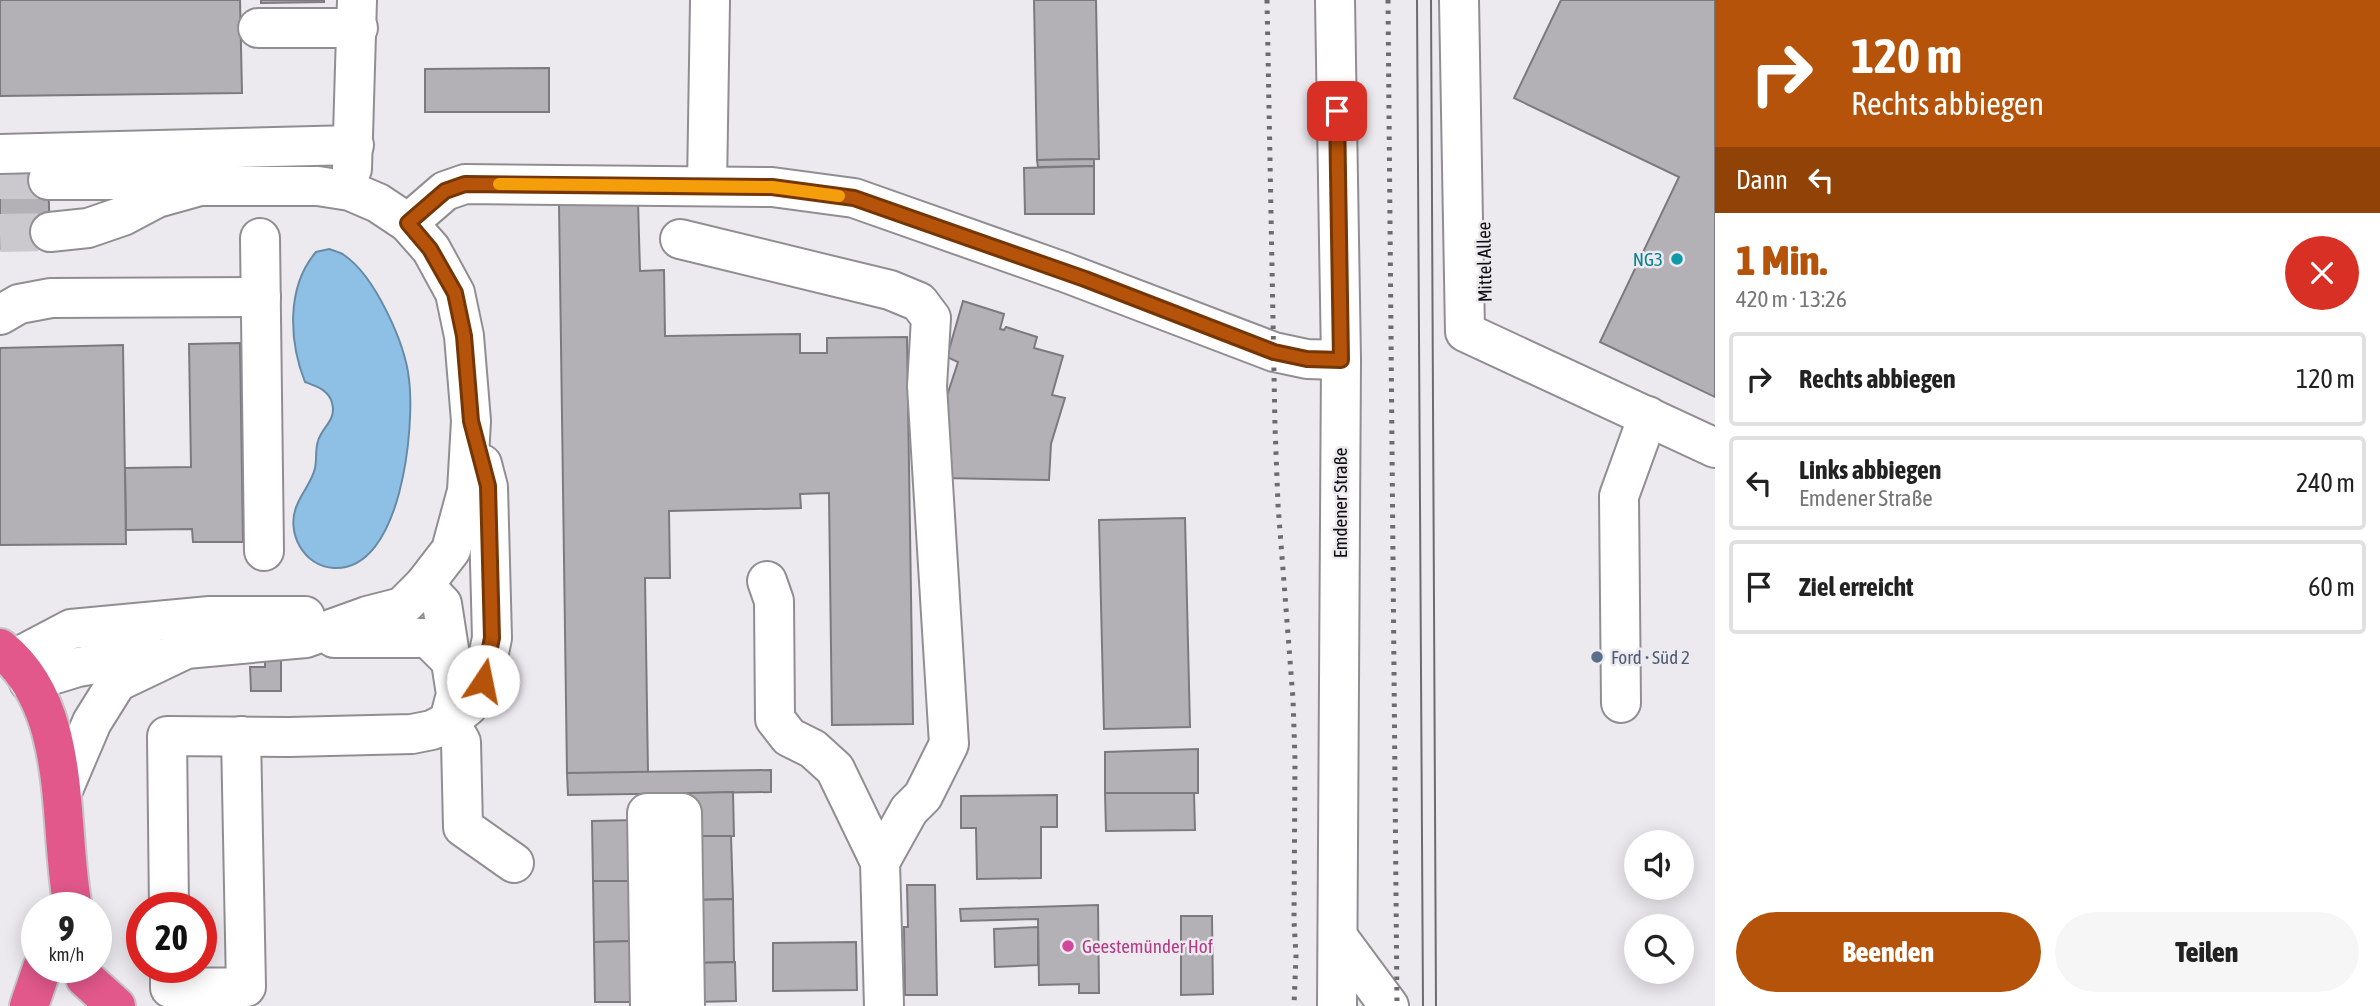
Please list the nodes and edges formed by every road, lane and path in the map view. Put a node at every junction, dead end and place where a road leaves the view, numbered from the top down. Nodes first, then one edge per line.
1 (1335, 0) edge
2 (1459, 0) edge
3 (1478, 0) edge
4 (710, 1) edge
5 (357, 14) edge
6 (258, 28) dead end
7 (354, 145) junction
8 (0, 154) edge
9 (48, 180) tunnel mouth
10 (200, 186) junction
11 (707, 186) junction
12 (350, 191) junction
13 (408, 223) junction
14 (50, 232) tunnel mouth
15 (260, 239) dead end
16 (680, 239) dead end
17 (261, 297) junction
18 (0, 315) edge
19 (1341, 360) junction
20 (1648, 416) junction
21 (471, 421) junction
22 (1715, 421) edge
23 (1715, 447) edge
24 (264, 551) dead end
25 (767, 581) dead end
26 (424, 585) junction
27 (367, 616) junction
28 (306, 638) junction
29 (186, 649) junction
30 (452, 662) junction
31 (14, 663) edge
32 (1621, 703) dead end
33 (449, 721) junction
34 (241, 736) junction
35 (63, 790) junction
36 (880, 862) junction
37 (514, 863) dead end
38 (68, 892) edge
39 (169, 892) edge
40 (1338, 937) junction
41 (37, 983) edge
42 (75, 983) edge
43 (82, 983) edge
44 (170, 983) edge
45 (29, 1006) edge
46 (56, 1006) edge
47 (117, 1006) edge
48 (650, 1006) edge
49 (685, 1006) edge
50 (884, 1006) edge
51 (1337, 1006) edge
52 (1389, 1006) edge

1 - 19 street, Emdener Straße
2 - 20 street
3 - 22 street, Mittel Allee
4 - 11 street
5 - 6 street
5 - 7 street
7 - 8 street
7 - 12 street
9 - 10 street
10 - 12 street
10 - 14 street
11 - 13 street
11 - 19 street
12 - 13 street
13 - 21 street
15 - 17 street
16 - 36 street
17 - 18 street
17 - 24 street
19 - 40 street, Emdener Straße
20 - 23 street
20 - 32 street
21 - 26 street
21 - 33 street
25 - 36 street
26 - 27 street
26 - 30 street
27 - 28 street
27 - 31 street
28 - 29 street
28 - 30 street
29 - 31 street
29 - 35 street
30 - 33 street
31 - 35 highway
33 - 34 street
33 - 37 street
34 - 39 street
34 - 44 street
35 - 38 highway
36 - 50 street
40 - 51 street, Emdener Straße
40 - 52 street
41 - 45 highway
42 - 46 highway
43 - 47 highway
48 - 49 street

